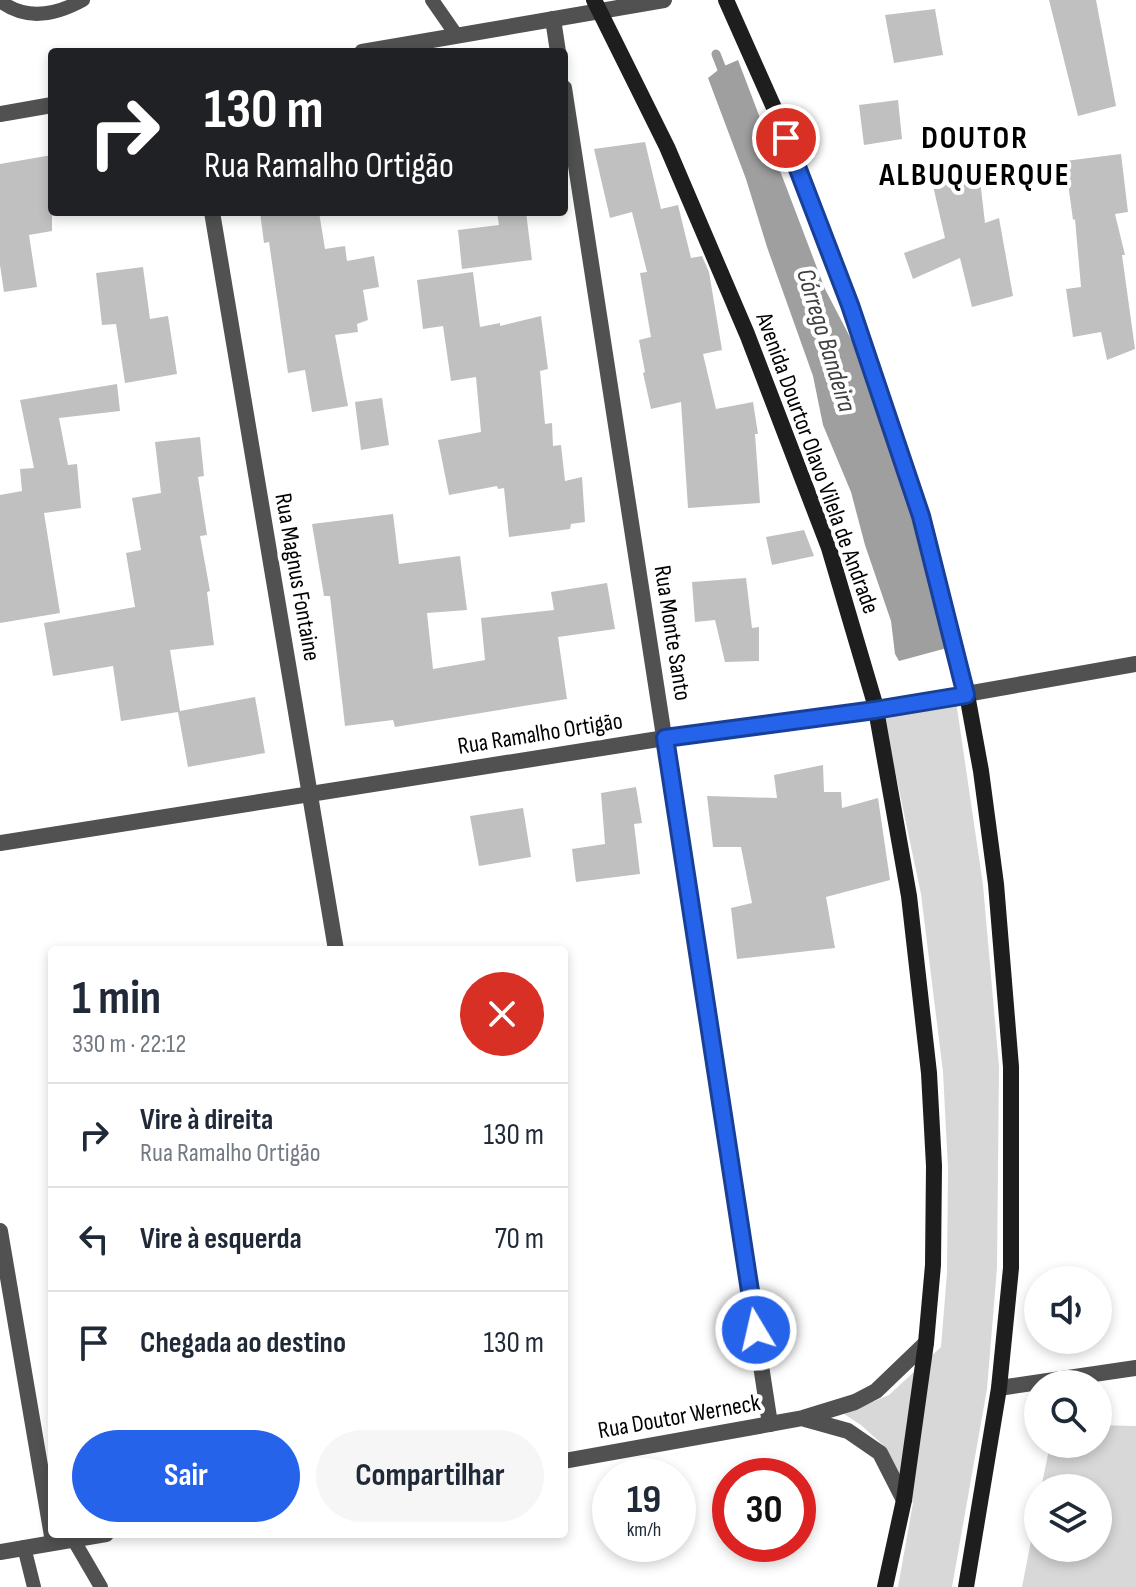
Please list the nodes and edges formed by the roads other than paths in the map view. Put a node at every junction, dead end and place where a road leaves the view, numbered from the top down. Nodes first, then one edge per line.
1 (83, 0) edge
2 (432, 0) edge
3 (664, 0) edge
4 (726, 0) edge
5 (0, 1) edge
6 (597, 6) edge
7 (553, 19) junction
8 (457, 36) junction
9 (386, 48) edge
10 (557, 48) edge
11 (48, 106) edge
12 (0, 114) edge
13 (568, 114) edge
14 (213, 216) edge
15 (1136, 664) edge
16 (966, 692) junction
17 (875, 710) junction
18 (665, 738) junction
19 (310, 795) junction
20 (0, 843) edge
21 (335, 946) edge
22 (0, 1231) edge
23 (926, 1343) junction
24 (1136, 1368) edge
25 (999, 1388) junction
26 (803, 1418) junction
27 (770, 1424) junction
28 (568, 1460) edge
29 (904, 1500) junction
30 (48, 1513) edge
31 (52, 1538) edge
32 (80, 1538) edge
33 (73, 1539) junction
34 (53, 1542) junction
35 (24, 1547) junction
36 (0, 1552) edge
37 (34, 1587) edge
38 (101, 1587) edge
39 (885, 1587) edge
40 (966, 1587) edge

1 - 5 lane
2 - 8 lane
3 - 6 street
4 - 16 main road
6 - 7 street
6 - 17 main road, Avenida Dourtor Olavo Vilela de Andrade
7 - 8 street
7 - 10 street
8 - 9 street
11 - 12 street
13 - 18 street, Rua Monte Santo
14 - 19 street, Rua Magnus Fontaine
15 - 16 street, Rua Ramalho Ortigão
16 - 17 street, Rua Ramalho Ortigão
16 - 25 main road
17 - 18 street, Rua Ramalho Ortigão
17 - 23 main road, Avenida Dourtor Olavo Vilela de Andrade
18 - 19 street, Rua Ramalho Ortigão
18 - 27 street, Rua Monte Santo
19 - 20 street, Rua Ramalho Ortigão
19 - 21 street, Rua Magnus Fontaine
22 - 30 street
23 - 26 street, Rua Doutor Werneck
23 - 29 main road, Avenida Dourtor Olavo Vilela de Andrade
24 - 25 street
25 - 40 main road
26 - 27 street, Rua Doutor Werneck
26 - 29 street, Rua Doutor Werneck
27 - 28 street, Rua Doutor Werneck
29 - 39 main road, Avenida Dourtor Olavo Vilela de Andrade
31 - 34 street
32 - 33 street
33 - 34 street
33 - 38 lane
34 - 35 street
35 - 36 street
35 - 37 lane

